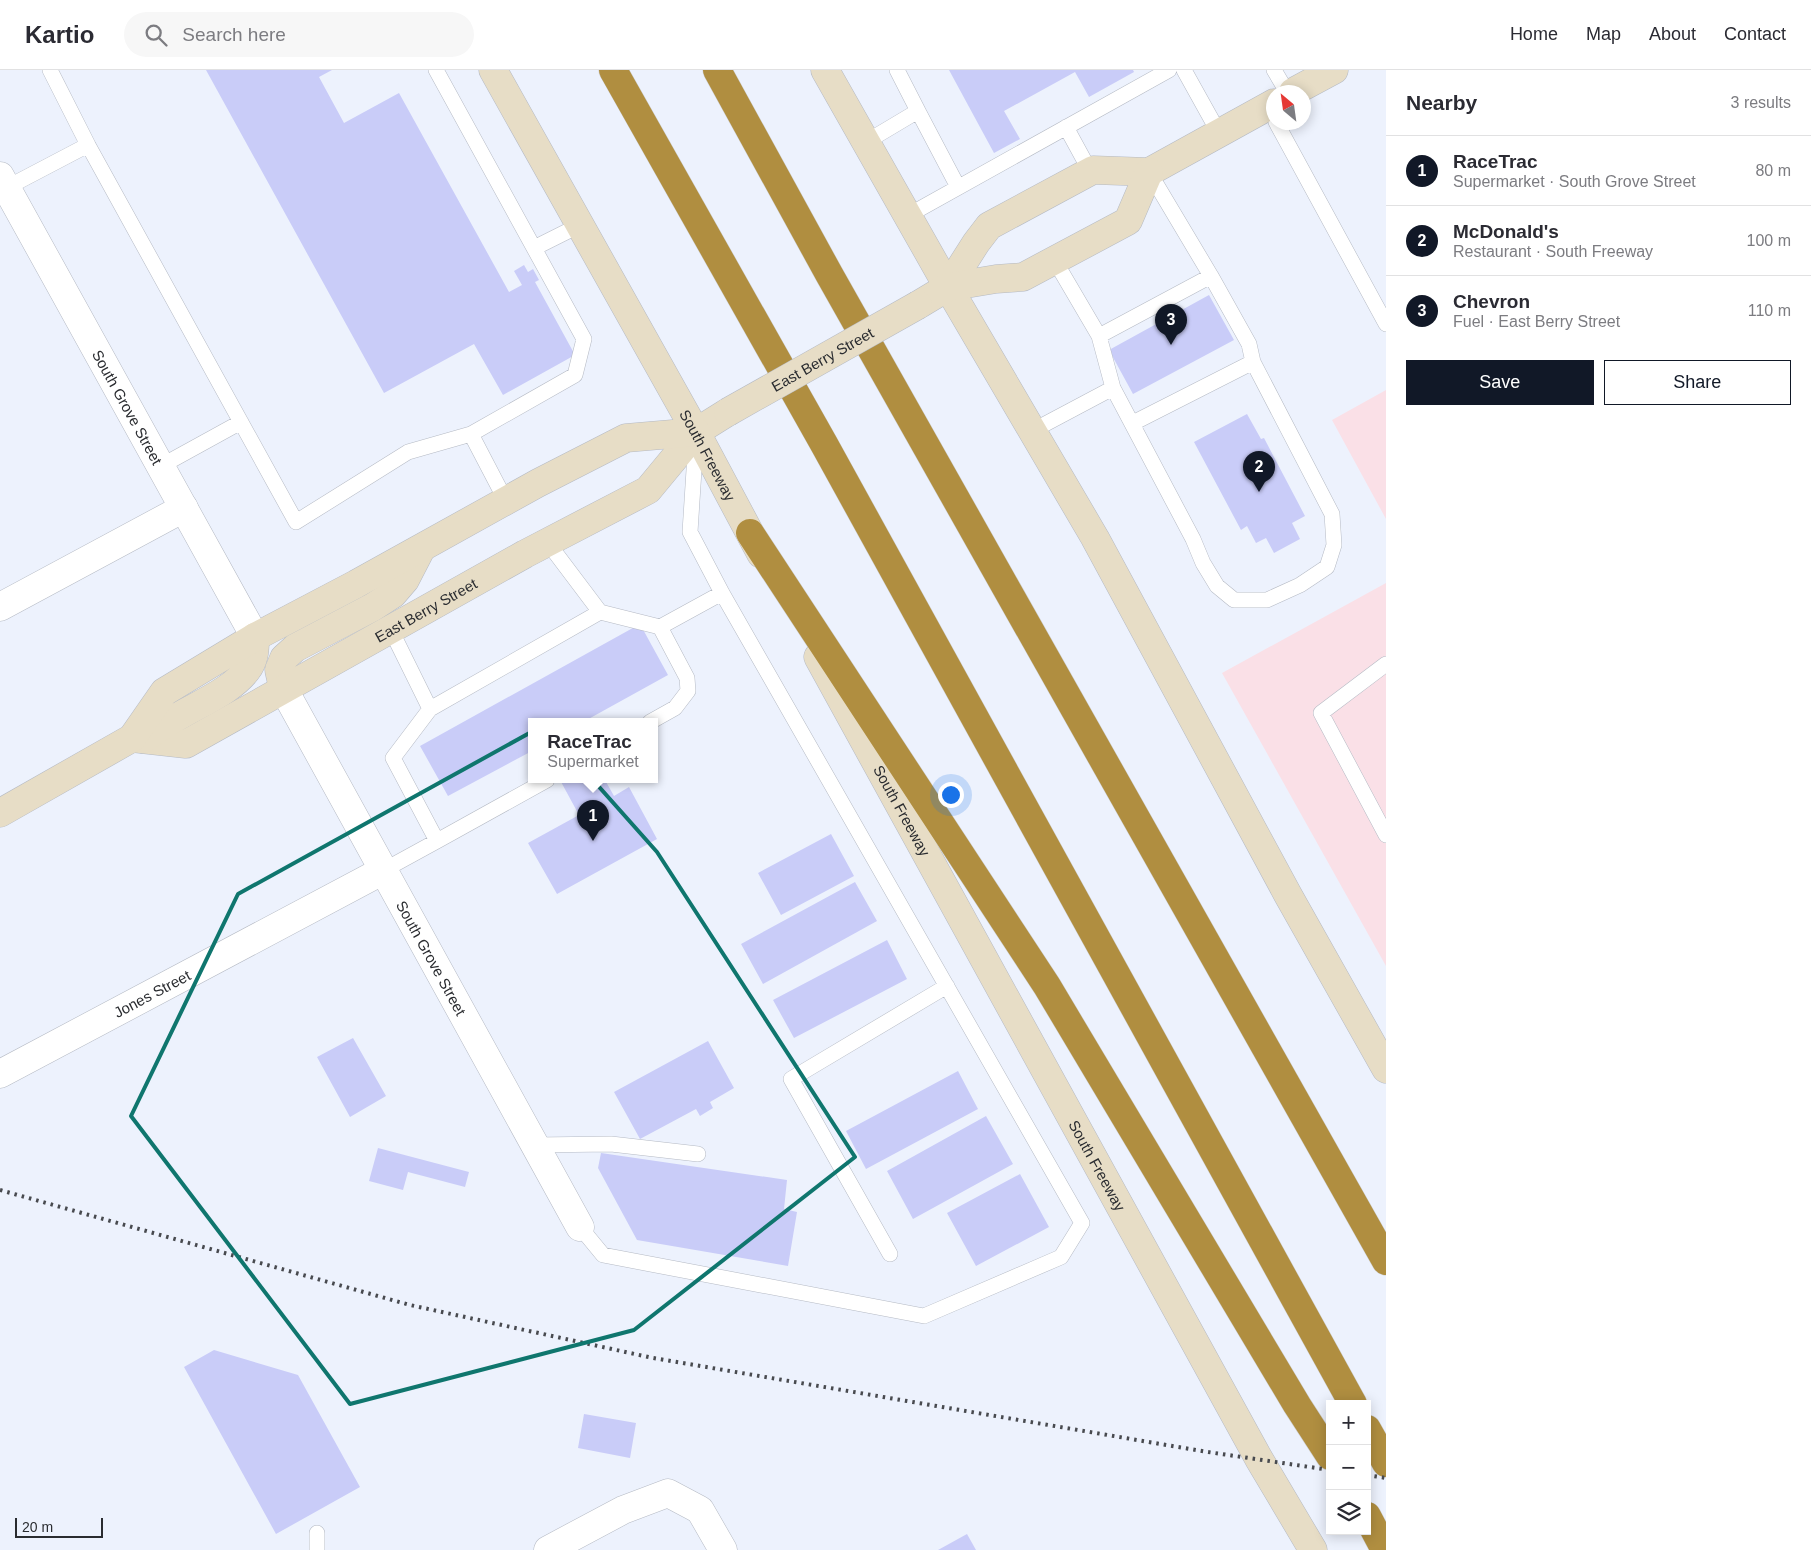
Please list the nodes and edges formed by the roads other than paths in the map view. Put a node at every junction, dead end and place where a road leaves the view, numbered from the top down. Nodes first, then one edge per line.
1 (50, 70) edge
2 (436, 70) edge
3 (493, 70) edge
4 (613, 70) edge
5 (717, 70) edge
6 (826, 70) edge
7 (897, 70) edge
8 (1169, 70) edge
9 (1184, 70) edge
10 (1274, 70) edge
11 (1334, 70) edge
12 (1274, 85) edge
13 (1306, 85) edge
14 (918, 111) junction
15 (1266, 113) edge
16 (1066, 127) junction
17 (1286, 130) edge
18 (1219, 133) junction
19 (866, 142) junction
20 (88, 145) junction
21 (1090, 172) junction
22 (1149, 172) junction
23 (3, 182) edge
24 (958, 188) junction
25 (907, 216) junction
26 (580, 225) junction
27 (534, 248) junction
28 (1055, 260) junction
29 (1211, 276) junction
30 (948, 287) junction
31 (1386, 324) edge
32 (1099, 336) junction
33 (1253, 362) junction
34 (1113, 388) junction
35 (241, 422) junction
36 (1133, 423) junction
37 (1032, 431) junction
38 (696, 432) junction
39 (471, 434) junction
40 (161, 466) junction
41 (506, 501) junction
42 (184, 508) junction
43 (750, 533) junction
44 (548, 543) junction
45 (421, 549) junction
46 (722, 593) junction
47 (0, 607) edge
48 (600, 612) junction
49 (660, 627) junction
50 (391, 630) junction
51 (255, 637) junction
52 (1386, 664) edge
53 (283, 688) junction
54 (430, 709) junction
55 (657, 718) edge
56 (137, 739) junction
57 (542, 783) edge
58 (0, 813) edge
59 (1386, 835) edge
60 (437, 841) junction
61 (384, 870) junction
62 (947, 986) junction
63 (1386, 1069) edge
64 (0, 1074) edge
65 (535, 1145) junction
66 (698, 1154) dead end
67 (580, 1227) joint
68 (890, 1254) dead end
69 (1386, 1261) edge
70 (1351, 1400) edge
71 (1371, 1436) edge
72 (1326, 1450) edge
73 (1386, 1464) edge
74 (1371, 1524) edge
75 (317, 1533) dead end
76 (317, 1550) edge
77 (548, 1550) edge
78 (723, 1550) edge
79 (1313, 1550) edge
80 (1385, 1550) edge

1 - 20 lane
2 - 27 lane
3 - 26 main road, South Freeway
4 - 70 highway
5 - 69 highway
6 - 19 main road
7 - 14 lane
8 - 16 lane
9 - 18 lane
10 - 12 lane
11 - 13 main road
14 - 19 lane
14 - 24 lane
15 - 18 main road
16 - 21 lane
16 - 24 lane
17 - 31 lane
18 - 22 main road
19 - 25 main road
20 - 23 lane
20 - 35 lane
21 - 22 main road, East Berry Street
21 - 30 main road, East Berry Street
22 - 28 main road, East Berry Street
22 - 29 lane
23 - 40 street, South Grove Street
24 - 25 lane
25 - 30 main road
26 - 27 lane
26 - 38 main road, South Freeway
27 - 39 lane
28 - 30 main road, East Berry Street
28 - 32 lane
29 - 32 lane
29 - 33 lane
30 - 37 main road
30 - 38 main road, East Berry Street, bridge
32 - 34 lane
33 - 36 lane
33 - 36 lane
34 - 36 lane
34 - 37 lane
35 - 39 lane
35 - 40 lane
37 - 63 main road
38 - 41 main road, East Berry Street
38 - 43 main road, South Freeway
38 - 44 main road, East Berry Street
38 - 46 lane
39 - 41 lane
40 - 42 street, South Grove Street
41 - 45 main road, East Berry Street
42 - 47 street
42 - 51 street, South Grove Street
43 - 72 highway
43 - 79 main road, South Freeway
44 - 48 lane
44 - 50 main road, East Berry Street
45 - 51 main road, East Berry Street
45 - 53 main road
46 - 49 lane
46 - 62 lane
48 - 49 lane
48 - 54 lane
49 - 55 lane
50 - 53 main road, East Berry Street
50 - 54 lane
51 - 56 main road, East Berry Street
52 - 59 lane
53 - 56 main road, East Berry Street
53 - 61 street, South Grove Street
54 - 60 lane
56 - 58 main road, East Berry Street
57 - 60 lane
60 - 61 lane
61 - 64 street, Jones Street
61 - 65 street, South Grove Street
62 - 67 lane
62 - 68 lane
65 - 66 lane
65 - 67 street, South Grove Street
71 - 73 highway
74 - 80 highway
75 - 76 lane
77 - 78 street

